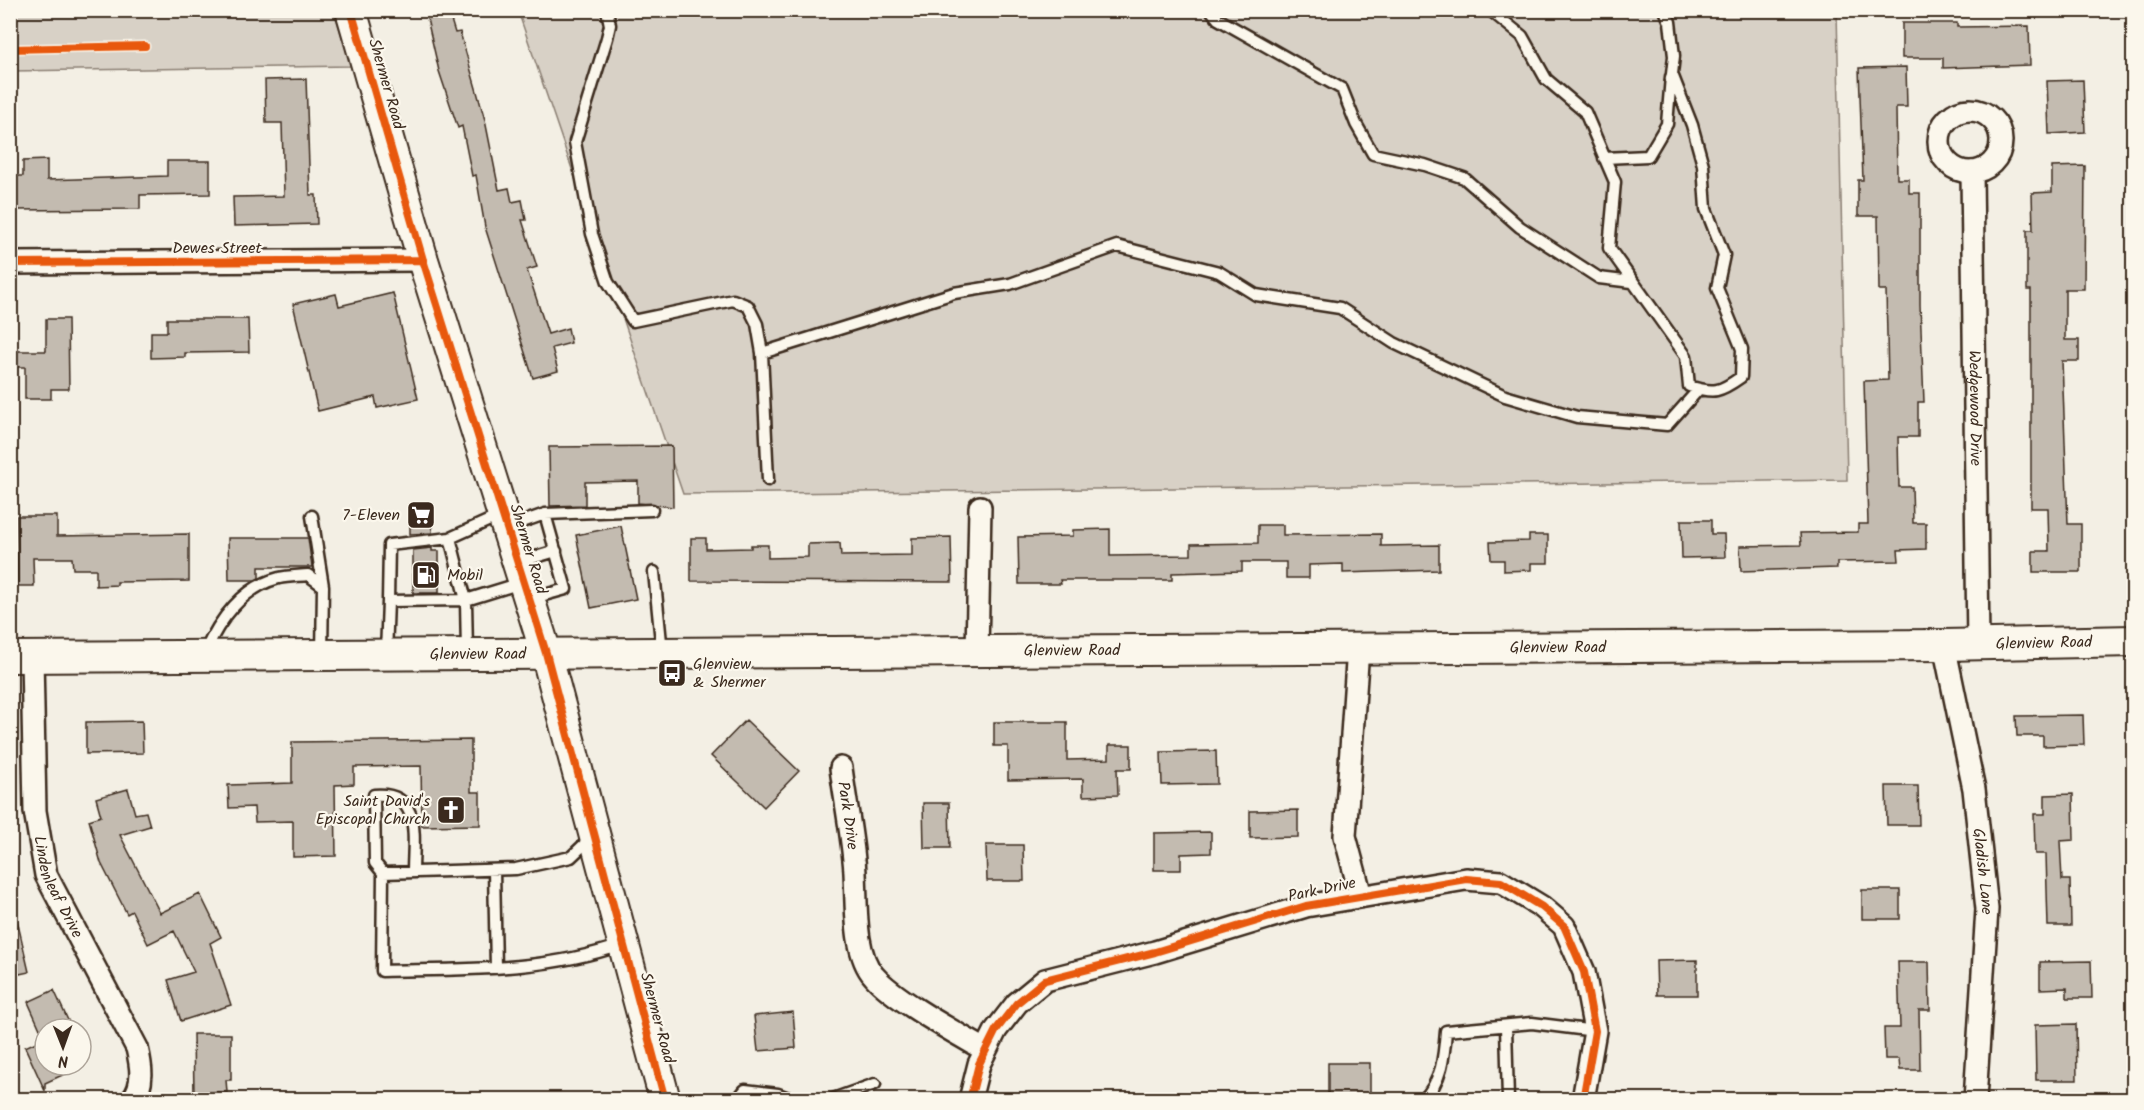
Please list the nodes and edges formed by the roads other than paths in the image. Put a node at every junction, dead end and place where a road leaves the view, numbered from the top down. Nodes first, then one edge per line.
1 (351, 10) edge
2 (607, 10) edge
3 (1211, 10) edge
4 (1490, 10) edge
5 (1665, 10) edge
6 (1672, 74) junction
7 (1604, 158) junction
8 (1972, 172) dead end
9 (423, 260) junction
10 (10, 263) edge
11 (1632, 282) junction
12 (762, 352) junction
13 (1699, 389) junction
14 (768, 480) dead end
15 (980, 507) dead end
16 (652, 510) dead end
17 (545, 514) junction
18 (312, 516) dead end
19 (504, 521) junction
20 (450, 538) junction
21 (556, 550) junction
22 (654, 572) dead end
23 (524, 581) junction
24 (323, 586) junction
25 (466, 600) junction
26 (388, 601) junction
27 (2133, 641) edge
28 (1978, 644) junction
29 (1944, 645) junction
30 (1358, 648) junction
31 (977, 651) junction
32 (546, 653) junction
33 (662, 653) junction
34 (386, 654) junction
35 (467, 654) junction
36 (322, 655) junction
37 (203, 656) junction
38 (21, 657) edge
39 (841, 768) dead end
40 (594, 835) junction
41 (494, 870) junction
42 (383, 873) junction
43 (413, 873) junction
44 (1361, 896) junction
45 (624, 944) junction
46 (496, 968) junction
47 (1506, 1026) junction
48 (1596, 1031) junction
49 (986, 1050) junction
50 (875, 1084) dead end
51 (1435, 1095) edge
52 (132, 1100) edge
53 (665, 1100) edge
54 (737, 1100) edge
55 (794, 1100) edge
56 (830, 1100) edge
57 (970, 1100) edge
58 (1423, 1100) edge
59 (1508, 1100) edge
60 (1583, 1100) edge
61 (1975, 1100) edge

1 - 9 main road, Shermer Road
2 - 12 lane
3 - 11 lane
4 - 7 lane
5 - 6 lane
6 - 7 lane
6 - 13 lane
7 - 11 lane
8 - 28 street, Wedgewood Drive
9 - 10 street, Dewes Street
9 - 19 main road, Shermer Road
11 - 13 lane
12 - 13 lane
12 - 14 lane
15 - 31 street
16 - 17 lane
17 - 19 lane
17 - 21 lane
18 - 24 lane
19 - 20 lane
19 - 23 main road, Shermer Road
20 - 25 lane
20 - 26 lane
21 - 23 lane
21 - 23 lane
22 - 33 lane
23 - 25 lane
23 - 32 main road, Shermer Road
24 - 36 lane
24 - 37 lane
25 - 26 lane
25 - 35 lane
26 - 34 lane
27 - 28 main road, Glenview Road
28 - 29 main road, Glenview Road
29 - 30 main road, Glenview Road
29 - 61 street, Gladish Lane
30 - 31 main road, Glenview Road
30 - 44 street, Park Drive
31 - 33 main road, Glenview Road
32 - 33 main road, Glenview Road
32 - 35 main road, Glenview Road
32 - 40 main road, Shermer Road
34 - 35 main road, Glenview Road
34 - 36 main road, Glenview Road
36 - 37 main road, Glenview Road
37 - 38 main road, Glenview Road
38 - 52 street, Lindenleaf Drive
39 - 49 street, Park Drive
40 - 41 lane
40 - 45 main road, Shermer Road
41 - 43 lane
41 - 46 lane
42 - 43 lane
42 - 43 lane
42 - 46 lane
44 - 48 street, Park Drive
44 - 49 street, Park Drive
45 - 46 lane
45 - 53 main road, Shermer Road
47 - 48 lane
47 - 51 lane
47 - 59 lane
48 - 60 street, Park Drive
49 - 57 street, Park Drive
50 - 56 lane
51 - 58 lane
54 - 55 lane

